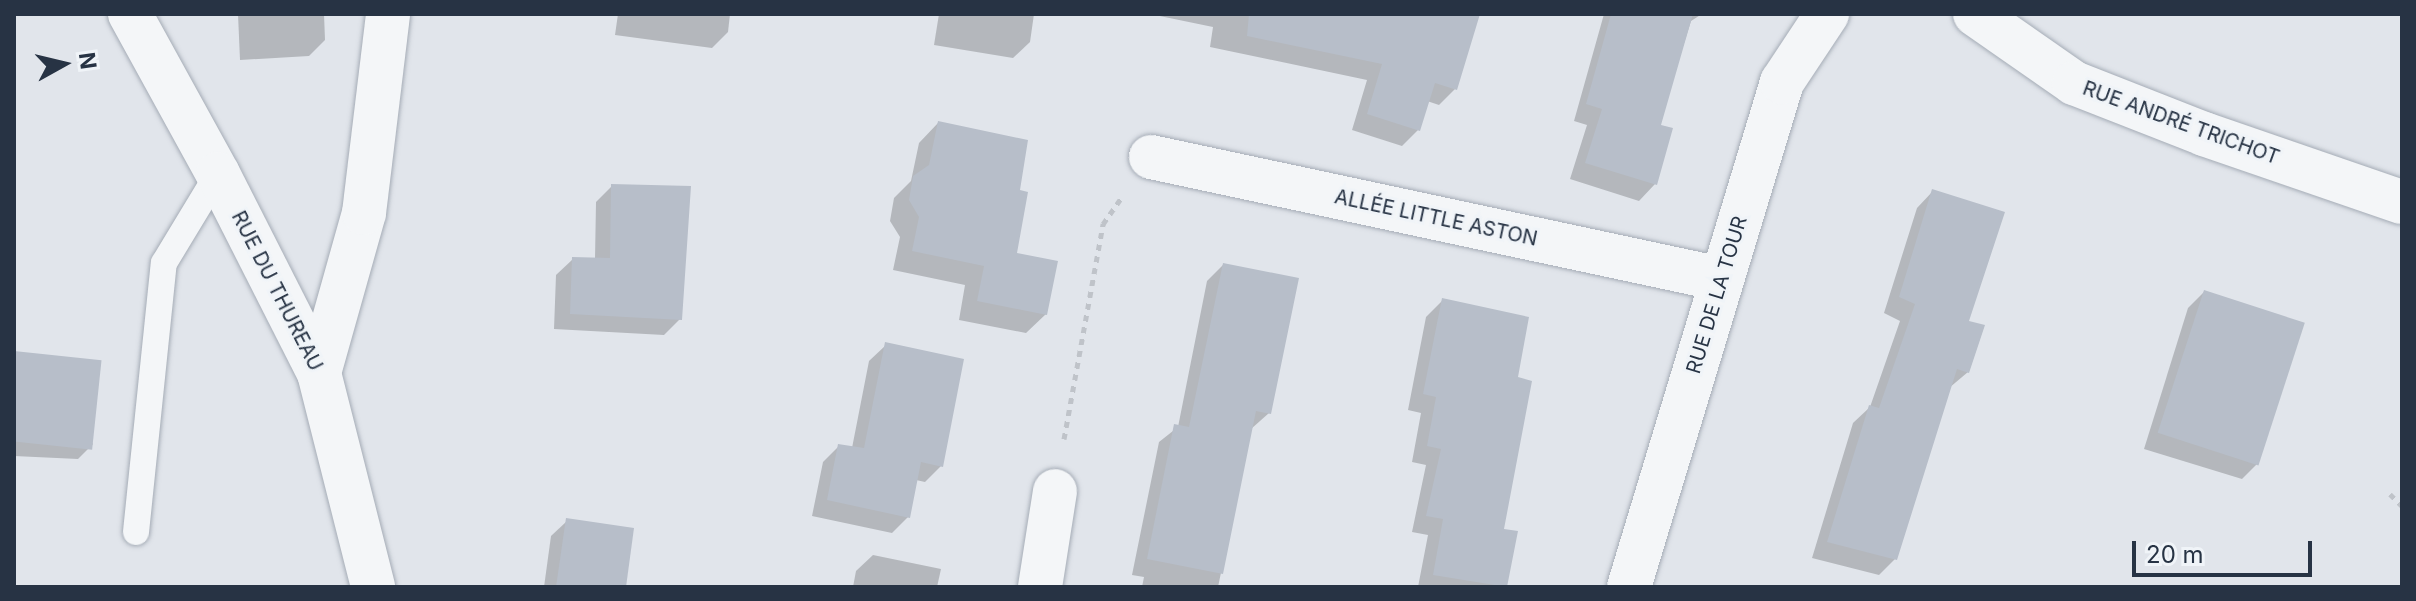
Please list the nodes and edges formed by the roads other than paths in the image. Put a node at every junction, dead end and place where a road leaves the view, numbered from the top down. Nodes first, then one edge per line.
1 (130, 14) edge
2 (388, 14) edge
3 (1827, 14) edge
4 (1975, 14) edge
5 (1151, 157) road end
6 (218, 174) junction
7 (2402, 202) edge
8 (1721, 279) junction
9 (319, 373) junction
10 (1055, 491) road end
11 (136, 532) dead end
12 (373, 587) edge
13 (1040, 587) edge
14 (1629, 587) edge

1 - 6 street, RUE DU THUREAU
2 - 9 street
3 - 8 street, RUE DE LA TOUR
4 - 7 street, RUE ANDRÉ TRICHOT
5 - 8 street, ALLÉE LITTLE ASTON
6 - 9 street, RUE DU THUREAU
6 - 11 lane
8 - 14 street, RUE DE LA TOUR
9 - 12 street, RUE DU THUREAU
10 - 13 street

